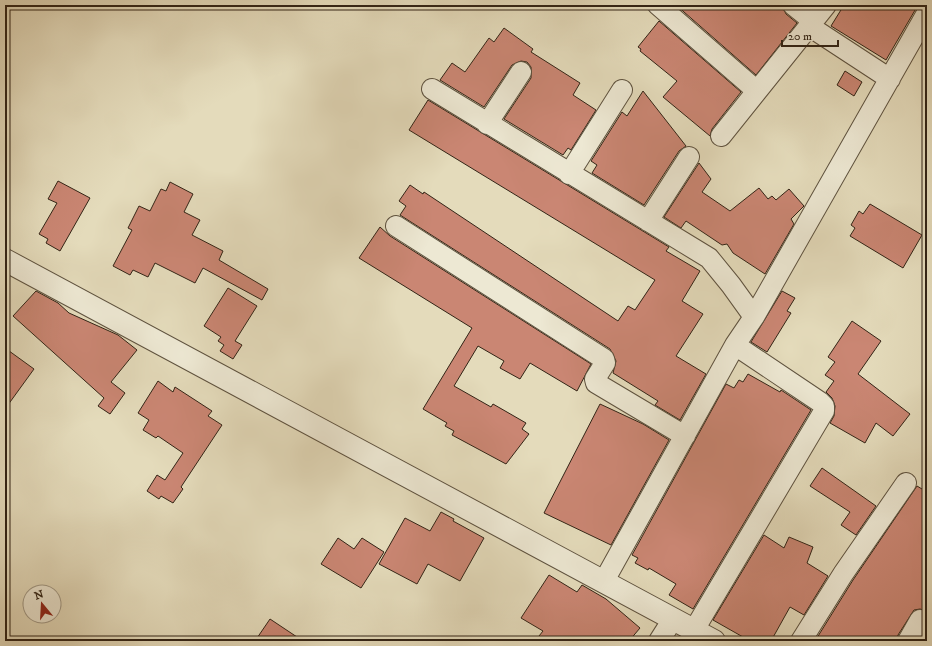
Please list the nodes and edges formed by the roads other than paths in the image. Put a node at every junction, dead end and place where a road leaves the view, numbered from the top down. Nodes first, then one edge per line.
1 (658, 5) edge
2 (793, 5) edge
3 (826, 5) edge
4 (927, 13) edge
5 (811, 23) junction
6 (521, 72) dead end
7 (890, 79) junction
8 (432, 89) dead end
9 (622, 90) dead end
10 (757, 91) junction
11 (487, 124) junction
12 (721, 136) dead end
13 (689, 157) dead end
14 (569, 174) junction
15 (648, 222) junction
16 (396, 226) dead end
17 (5, 260) edge
18 (754, 317) junction
19 (735, 345) junction
20 (685, 436) junction
21 (906, 483) dead end
22 (604, 581) junction
23 (673, 619) junction
24 (920, 620) dead end
25 (694, 630) junction
26 (659, 641) edge
27 (714, 641) edge
28 (801, 641) edge
29 (908, 641) edge

1 - 10 street
2 - 5 street
3 - 5 street
4 - 7 street
5 - 7 street
5 - 10 street
6 - 11 street
7 - 18 street
8 - 11 street
9 - 14 street
10 - 12 street
11 - 14 street
13 - 15 street
14 - 15 street
15 - 18 street
16 - 20 street
17 - 22 street
18 - 19 street
19 - 20 street
19 - 25 street
20 - 22 street
21 - 28 street
22 - 23 street
23 - 25 street
23 - 26 street
24 - 29 street
25 - 27 street

